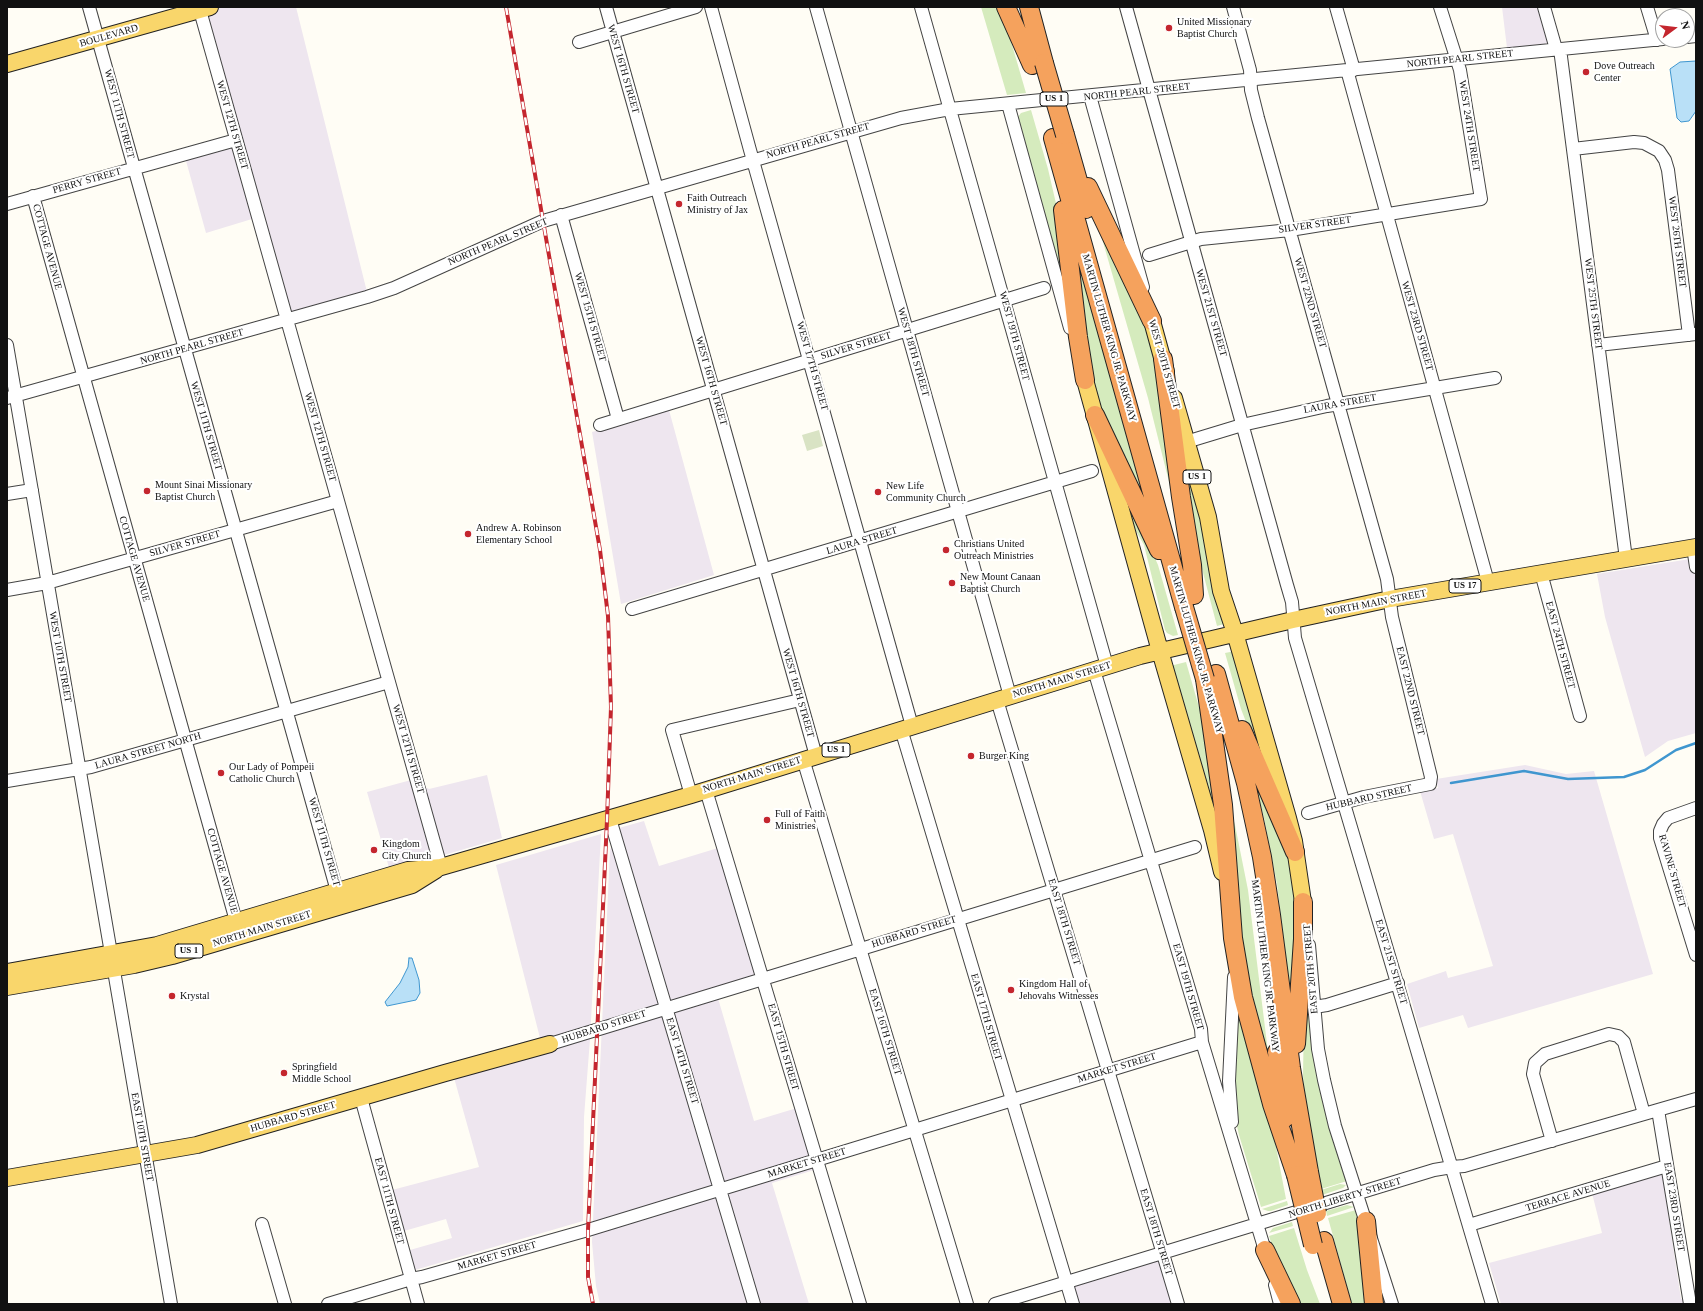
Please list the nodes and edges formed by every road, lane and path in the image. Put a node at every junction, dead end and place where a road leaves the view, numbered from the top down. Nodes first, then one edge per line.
1 (89, 7) edge
2 (606, 7) edge
3 (696, 7) edge
4 (711, 7) edge
5 (816, 7) edge
6 (921, 7) edge
7 (1006, 7) edge
8 (1016, 7) edge
9 (1029, 7) edge
10 (1036, 7) edge
11 (1126, 7) edge
12 (1232, 7) edge
13 (1336, 7) edge
14 (1440, 7) edge
15 (1544, 7) edge
16 (1648, 7) edge
17 (203, 8) edge
18 (1655, 26) edge
19 (613, 31) junction
20 (98, 39) junction
21 (1655, 39) edge
22 (579, 42) dead end
23 (1558, 49) junction
24 (1455, 60) junction
25 (7, 64) edge
26 (1038, 64) junction
27 (1350, 70) junction
28 (1251, 80) junction
29 (1150, 90) junction
30 (1090, 96) junction
31 (1008, 104) junction
32 (950, 109) junction
33 (851, 131) junction
34 (1059, 136) junction
35 (236, 140) junction
36 (1573, 149) junction
37 (1071, 157) junction
38 (752, 160) junction
39 (134, 169) junction
40 (656, 188) junction
41 (33, 196) junction
42 (1481, 199) joint
43 (7, 204) edge
44 (1386, 215) junction
45 (561, 216) junction
46 (1290, 230) junction
47 (1192, 243) junction
48 (1150, 254) dead end
49 (1044, 288) dead end
50 (1004, 301) junction
51 (287, 320) junction
52 (1152, 321) junction
53 (907, 330) junction
54 (1693, 334) edge
55 (7, 345) edge
56 (1598, 345) junction
57 (185, 349) junction
58 (1163, 359) junction
59 (810, 360) junction
60 (83, 378) junction
61 (1495, 378) dead end
62 (1085, 380) junction
63 (1435, 388) junction
64 (713, 390) junction
65 (11, 398) edge
66 (1338, 404) junction
67 (1095, 415) junction
68 (618, 419) junction
69 (1242, 424) junction
70 (600, 425) dead end
71 (1186, 442) junction
72 (1092, 471) dead end
73 (1054, 483) junction
74 (32, 490) junction
75 (7, 494) edge
76 (338, 501) junction
77 (958, 512) junction
78 (236, 530) junction
79 (860, 542) junction
80 (1694, 547) edge
81 (134, 558) junction
82 (1626, 559) junction
83 (1696, 566) edge
84 (764, 570) junction
85 (1541, 573) junction
86 (1488, 582) junction
87 (48, 583) junction
88 (7, 590) edge
89 (1390, 599) junction
90 (1192, 602) junction
91 (632, 609) dead end
92 (1293, 620) junction
93 (1235, 633) junction
94 (1160, 652) junction
95 (1101, 668) junction
96 (1213, 677) junction
97 (389, 682) junction
98 (1003, 698) junction
99 (800, 700) junction
100 (287, 711) junction
101 (1580, 716) dead end
102 (906, 728) junction
103 (186, 740) junction
104 (810, 758) junction
105 (80, 769) junction
106 (7, 782) edge
107 (1430, 784) joint
108 (706, 790) junction
109 (691, 795) junction
110 (1344, 801) junction
111 (1696, 808) edge
112 (1308, 813) dead end
113 (610, 819) junction
114 (1195, 847) dead end
115 (1295, 852) junction
116 (1151, 860) junction
117 (441, 867) junction
118 (1054, 890) junction
119 (337, 891) junction
120 (1303, 902) junction
121 (957, 919) junction
122 (236, 921) junction
123 (1233, 938) junction
124 (860, 949) junction
125 (1696, 955) edge
126 (112, 962) junction
127 (7, 972) edge
128 (763, 979) junction
129 (1398, 983) junction
130 (7, 987) edge
131 (1314, 1007) junction
132 (666, 1008) junction
133 (1202, 1042) junction
134 (550, 1044) joint
135 (1291, 1068) junction
136 (1108, 1070) junction
137 (361, 1098) junction
138 (1696, 1098) edge
139 (1011, 1101) junction
140 (1658, 1110) junction
141 (1644, 1114) junction
142 (914, 1130) junction
143 (1552, 1141) junction
144 (145, 1154) junction
145 (817, 1160) junction
146 (1452, 1166) junction
147 (1667, 1166) junction
148 (1242, 1173) junction
149 (1302, 1174) junction
150 (7, 1178) edge
151 (720, 1189) junction
152 (1357, 1194) junction
153 (1366, 1221) junction
154 (262, 1224) dead end
155 (1258, 1224) junction
156 (1469, 1225) junction
157 (1318, 1243) junction
158 (1265, 1250) junction
159 (1163, 1252) junction
160 (411, 1278) junction
161 (1066, 1282) junction
162 (171, 1304) edge
163 (285, 1304) edge
164 (328, 1304) edge
165 (418, 1304) edge
166 (754, 1304) edge
167 (860, 1304) edge
168 (967, 1304) edge
169 (995, 1304) edge
170 (1072, 1304) edge
171 (1178, 1304) edge
172 (1280, 1304) edge
173 (1291, 1304) edge
174 (1330, 1304) edge
175 (1342, 1304) edge
176 (1374, 1304) edge
177 (1392, 1304) edge
178 (1492, 1304) edge
179 (1690, 1304) edge

1 - 20 street, WEST 11TH STREET
2 - 19 street, WEST 16TH STREET
3 - 19 street
4 - 38 street, WEST 17TH STREET
5 - 33 street, WEST 18TH STREET
6 - 32 street, WEST 19TH STREET
7 - 26 highway
8 - 26 highway, MARTIN LUTHER KING JR. PARKWAY / US 1
9 - 26 highway, MARTIN LUTHER KING JR. PARKWAY / US 1
10 - 26 highway
11 - 29 street, WEST 21ST STREET
12 - 28 street, WEST 22ND STREET
13 - 27 street, WEST 23RD STREET
14 - 24 street, WEST 24TH STREET
15 - 23 street, WEST 25TH STREET
16 - 18 street
17 - 20 main road, BOULEVARD
17 - 35 street, WEST 12TH STREET
19 - 22 street
19 - 40 street, WEST 16TH STREET
20 - 25 main road, BOULEVARD
20 - 39 street, WEST 11TH STREET
21 - 23 street, NORTH PEARL STREET
23 - 24 street, NORTH PEARL STREET
23 - 36 street, WEST 25TH STREET
24 - 27 street, NORTH PEARL STREET
24 - 42 street, WEST 24TH STREET
26 - 34 highway, MARTIN LUTHER KING JR. PARKWAY / US 1
27 - 28 street, NORTH PEARL STREET
27 - 44 street, WEST 23RD STREET
28 - 29 street, NORTH PEARL STREET
28 - 46 street, WEST 22ND STREET
29 - 30 street, NORTH PEARL STREET
29 - 47 street, WEST 21ST STREET
30 - 31 street, NORTH PEARL STREET
30 - 52 street, WEST 20TH STREET
31 - 32 street, NORTH PEARL STREET
31 - 62 street
32 - 33 street, NORTH PEARL STREET
32 - 50 street, WEST 19TH STREET
33 - 38 street, NORTH PEARL STREET
33 - 53 street, WEST 18TH STREET
34 - 37 highway, MARTIN LUTHER KING JR. PARKWAY / US 1
34 - 62 highway, US 1
34 - 90 highway, MARTIN LUTHER KING JR. PARKWAY
35 - 39 street, PERRY STREET
35 - 51 street, WEST 12TH STREET
36 - 54 street, WEST 26TH STREET
36 - 56 street, WEST 25TH STREET
37 - 52 highway
37 - 90 highway, MARTIN LUTHER KING JR. PARKWAY
38 - 40 street, NORTH PEARL STREET
38 - 59 street, WEST 17TH STREET
39 - 41 street, PERRY STREET
39 - 57 street, WEST 11TH STREET
40 - 45 street, NORTH PEARL STREET
40 - 64 street, WEST 16TH STREET
41 - 43 street, PERRY STREET
41 - 60 street, COTTAGE AVENUE
42 - 44 street, SILVER STREET
44 - 46 street, SILVER STREET
44 - 63 street, WEST 23RD STREET
45 - 51 street, NORTH PEARL STREET
45 - 68 street, WEST 15TH STREET
46 - 47 street, SILVER STREET
46 - 66 street, WEST 22ND STREET
47 - 48 street, SILVER STREET
47 - 69 street, WEST 21ST STREET
49 - 50 street, SILVER STREET
50 - 53 street, SILVER STREET
50 - 73 street, WEST 19TH STREET
51 - 57 street, NORTH PEARL STREET
51 - 76 street, WEST 12TH STREET
52 - 58 main road, WEST 20TH STREET / US 1
53 - 59 street, SILVER STREET
53 - 77 street, WEST 18TH STREET
54 - 56 street
55 - 65 street, WEST 10TH STREET
56 - 82 street, WEST 25TH STREET
57 - 60 street, NORTH PEARL STREET
57 - 78 street, WEST 11TH STREET
58 - 71 main road, WEST 20TH STREET / US 1
58 - 90 highway
59 - 64 street, SILVER STREET
59 - 79 street, WEST 17TH STREET
60 - 65 street, NORTH PEARL STREET
60 - 81 street, COTTAGE AVENUE
61 - 63 street, LAURA STREET
62 - 67 main road, US 1
63 - 66 street, LAURA STREET
63 - 86 street, WEST 23RD STREET
64 - 68 street, SILVER STREET
64 - 84 street, WEST 16TH STREET
65 - 74 street, WEST 10TH STREET
66 - 69 street, LAURA STREET
66 - 89 street, WEST 22ND STREET
67 - 90 highway
67 - 94 main road, US 1
68 - 70 street, SILVER STREET
69 - 71 street, LAURA STREET
69 - 92 street, WEST 21ST STREET
71 - 93 main road, WEST 20TH STREET / US 1
72 - 73 street, LAURA STREET
73 - 77 street, LAURA STREET
73 - 95 street, WEST 19TH STREET
74 - 75 street
74 - 87 street, WEST 10TH STREET
76 - 78 street, SILVER STREET
76 - 97 street, WEST 12TH STREET
77 - 79 street, LAURA STREET
77 - 98 street, WEST 18TH STREET
78 - 81 street, SILVER STREET
78 - 100 street, WEST 11TH STREET
79 - 84 street, LAURA STREET
79 - 102 street, WEST 17TH STREET
80 - 82 main road, NORTH MAIN STREET / US 17
80 - 83 street
81 - 87 street, SILVER STREET
81 - 103 street, COTTAGE AVENUE
82 - 85 main road, NORTH MAIN STREET / US 17
84 - 91 street, LAURA STREET
84 - 99 street, WEST 16TH STREET
85 - 86 main road, NORTH MAIN STREET / US 17
85 - 101 street, EAST 24TH STREET
86 - 89 main road, NORTH MAIN STREET / US 17
87 - 88 street, SILVER STREET
87 - 105 street, WEST 10TH STREET
89 - 92 main road, NORTH MAIN STREET / US 17
89 - 107 street, EAST 22ND STREET
90 - 96 highway, MARTIN LUTHER KING JR. PARKWAY
92 - 93 main road, NORTH MAIN STREET / US 17
92 - 110 street, EAST 21ST STREET
93 - 94 main road, NORTH MAIN STREET / US 1
93 - 115 main road, EAST 20TH STREET
94 - 95 main road, NORTH MAIN STREET / US 1
94 - 123 main road
95 - 98 main road, NORTH MAIN STREET / US 1
95 - 116 street, EAST 19TH STREET
96 - 115 highway
96 - 123 highway
96 - 135 highway, MARTIN LUTHER KING JR. PARKWAY
96 - 149 highway, MARTIN LUTHER KING JR. PARKWAY
97 - 100 street, LAURA STREET NORTH
97 - 117 street, WEST 12TH STREET
98 - 102 main road, NORTH MAIN STREET / US 1
98 - 118 street, EAST 18TH STREET
99 - 104 street, WEST 16TH STREET
99 - 109 street
100 - 103 street, LAURA STREET NORTH
100 - 119 street, WEST 11TH STREET
102 - 104 main road, NORTH MAIN STREET / US 1
102 - 121 street, EAST 17TH STREET
103 - 105 street, LAURA STREET NORTH
103 - 122 street, COTTAGE AVENUE
104 - 108 main road, NORTH MAIN STREET / US 1
104 - 124 street, EAST 16TH STREET
105 - 106 street, LAURA STREET NORTH
105 - 126 street, WEST 10TH STREET
107 - 110 street, HUBBARD STREET
108 - 109 main road, NORTH MAIN STREET / US 1
108 - 128 street, EAST 15TH STREET
109 - 113 main road, NORTH MAIN STREET / US 1
110 - 112 street, HUBBARD STREET
110 - 129 street, EAST 21ST STREET
111 - 125 street, RAVINE STREET
113 - 117 main road, NORTH MAIN STREET / US 1
113 - 132 street, EAST 14TH STREET
114 - 116 street, HUBBARD STREET
115 - 120 main road, EAST 20TH STREET
116 - 118 street, HUBBARD STREET
116 - 133 street, EAST 19TH STREET
117 - 119 main road, NORTH MAIN STREET / US 1
117 - 126 main road, NORTH MAIN STREET / US 1
118 - 121 street, HUBBARD STREET
118 - 136 street, EAST 18TH STREET
119 - 122 main road, NORTH MAIN STREET / US 1
120 - 131 street, EAST 20TH STREET
120 - 135 highway
121 - 124 street, HUBBARD STREET
121 - 139 street, EAST 17TH STREET
122 - 126 main road, NORTH MAIN STREET / US 1
123 - 148 street
123 - 149 highway
124 - 128 street, HUBBARD STREET
124 - 142 street, EAST 16TH STREET
126 - 127 main road, NORTH MAIN STREET / US 1
126 - 130 main road, NORTH MAIN STREET / US 1
126 - 144 street, EAST 10TH STREET
128 - 132 street, HUBBARD STREET
128 - 145 street, EAST 15TH STREET
129 - 131 street
129 - 146 street, EAST 21ST STREET
131 - 152 street, EAST 20TH STREET
132 - 134 street, HUBBARD STREET
132 - 151 street, EAST 14TH STREET
133 - 136 street, MARKET STREET
133 - 148 street, EAST 19TH STREET
134 - 137 main road, HUBBARD STREET
135 - 149 highway, MARTIN LUTHER KING JR. PARKWAY
136 - 139 street, MARKET STREET
136 - 159 street, EAST 18TH STREET
137 - 144 main road, HUBBARD STREET
137 - 160 street, EAST 11TH STREET
138 - 140 street, NORTH LIBERTY STREET
139 - 142 street, MARKET STREET
139 - 161 street, EAST 17TH STREET
140 - 141 street, NORTH LIBERTY STREET
140 - 147 street, EAST 23RD STREET
141 - 143 street, NORTH LIBERTY STREET
141 - 143 street
142 - 145 street, MARKET STREET
142 - 168 street, EAST 16TH STREET
143 - 146 street, NORTH LIBERTY STREET
144 - 150 main road, HUBBARD STREET
144 - 162 street, EAST 10TH STREET
145 - 151 street, MARKET STREET
145 - 167 street, EAST 15TH STREET
146 - 152 street, NORTH LIBERTY STREET
146 - 156 street, EAST 21ST STREET
147 - 156 street, TERRACE AVENUE
147 - 179 street, EAST 23RD STREET
148 - 155 street, EAST 19TH STREET
149 - 157 highway, MARTIN LUTHER KING JR. PARKWAY, bridge
151 - 160 street, MARKET STREET
151 - 166 street, EAST 14TH STREET
152 - 153 street, EAST 20TH STREET
152 - 155 street, NORTH LIBERTY STREET
153 - 176 highway
153 - 177 street, EAST 20TH STREET
154 - 163 street
155 - 158 street, EAST 19TH STREET
155 - 159 street, NORTH LIBERTY STREET
156 - 178 street, EAST 21ST STREET
157 - 174 highway, MARTIN LUTHER KING JR. PARKWAY
157 - 175 highway, MARTIN LUTHER KING JR. PARKWAY
158 - 172 street, EAST 19TH STREET
158 - 173 highway
159 - 161 street, NORTH LIBERTY STREET
159 - 171 street, EAST 18TH STREET
160 - 164 street, MARKET STREET
160 - 165 street, EAST 11TH STREET
161 - 169 street, NORTH LIBERTY STREET
161 - 170 street, EAST 17TH STREET

